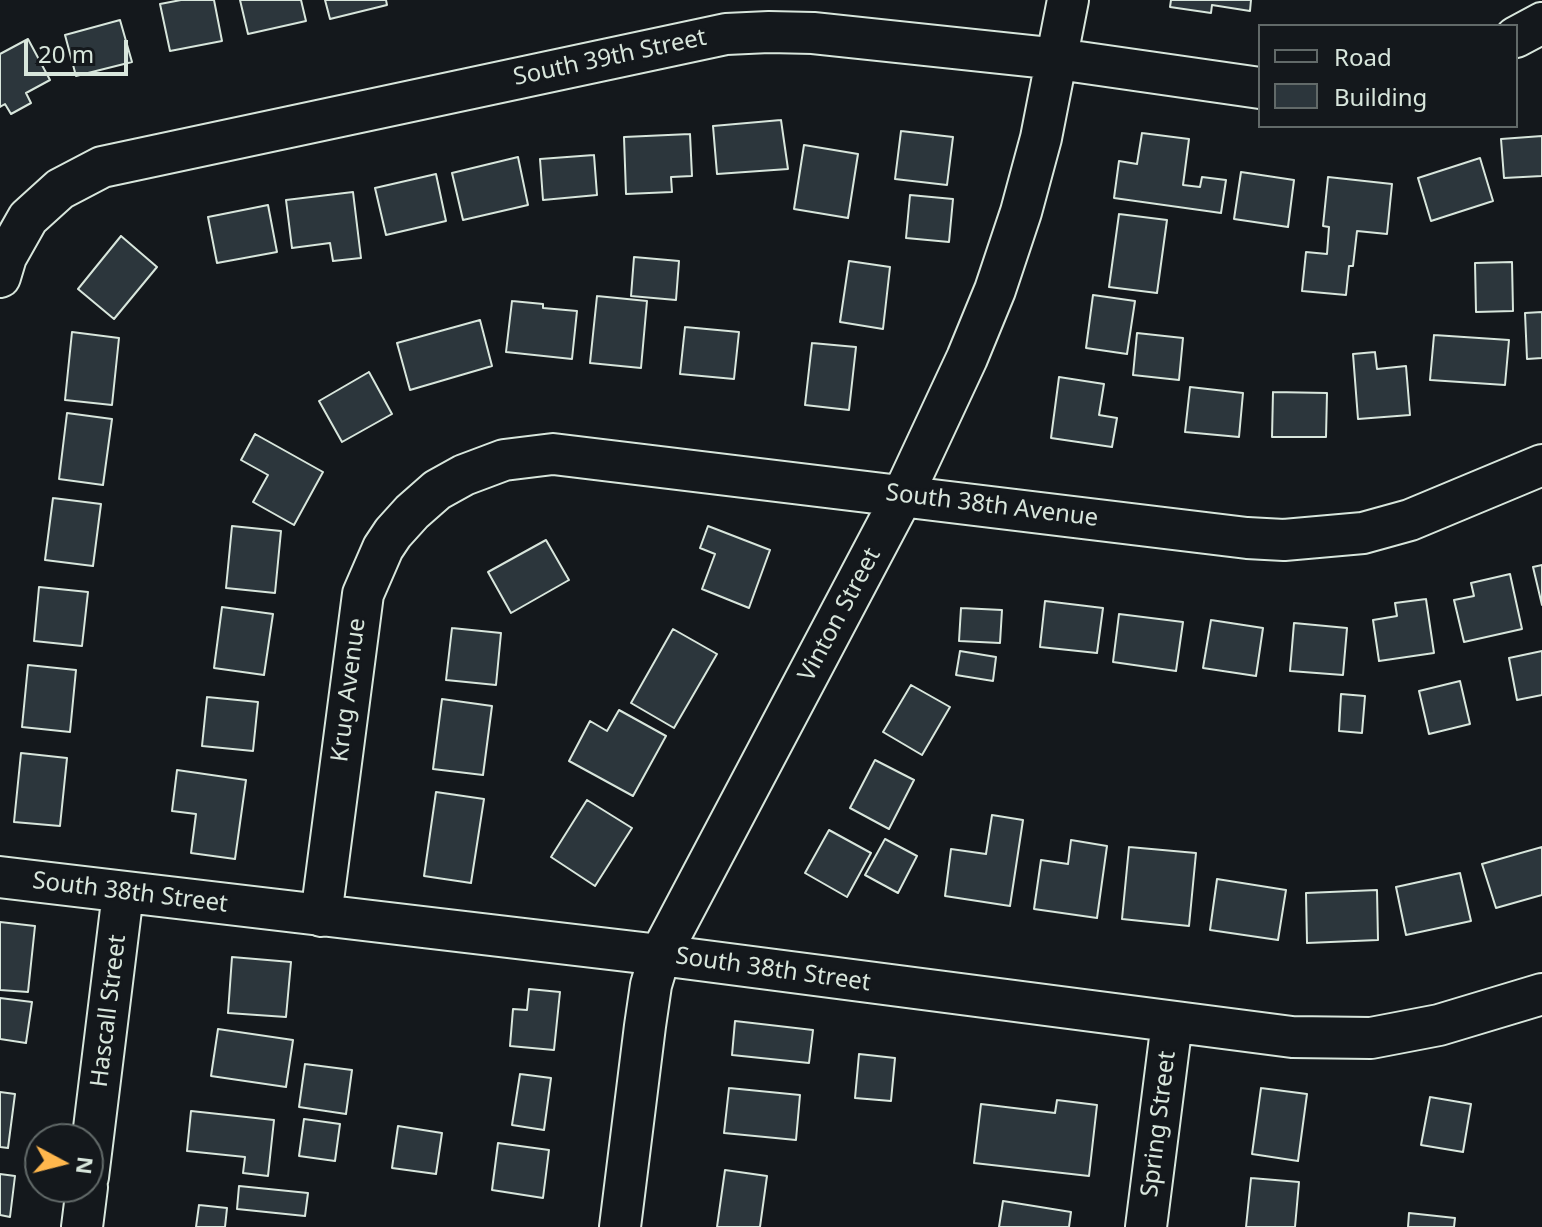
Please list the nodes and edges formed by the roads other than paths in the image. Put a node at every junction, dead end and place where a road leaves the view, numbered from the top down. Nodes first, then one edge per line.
1 (1068, 0) edge
2 (1542, 23) edge
3 (1518, 36) edge
4 (1058, 59) junction
5 (1258, 88) edge
6 (3, 267) edge
7 (1542, 465) edge
8 (437, 490) joint
9 (903, 495) junction
10 (0, 877) edge
11 (123, 893) junction
12 (321, 916) junction
13 (660, 955) junction
14 (1542, 994) edge
15 (1172, 1022) junction
16 (95, 1123) edge
17 (85, 1203) edge
18 (82, 1227) edge
19 (620, 1227) edge
20 (1146, 1227) edge

1 - 4 street, Vinton Street
2 - 3 street
4 - 5 street, South 39th Street
4 - 6 street, South 39th Street
4 - 9 street, Vinton Street
7 - 9 street, South 38th Avenue
8 - 9 street, South 38th Avenue
8 - 12 street, Krug Avenue
9 - 13 street, Vinton Street
10 - 11 street, South 38th Street
11 - 12 street, South 38th Street
11 - 16 street, Hascall Street
12 - 13 street, South 38th Street
13 - 15 street, South 38th Street
13 - 19 street, Vinton Street
14 - 15 street, South 38th Street
15 - 20 street, Spring Street
17 - 18 street

